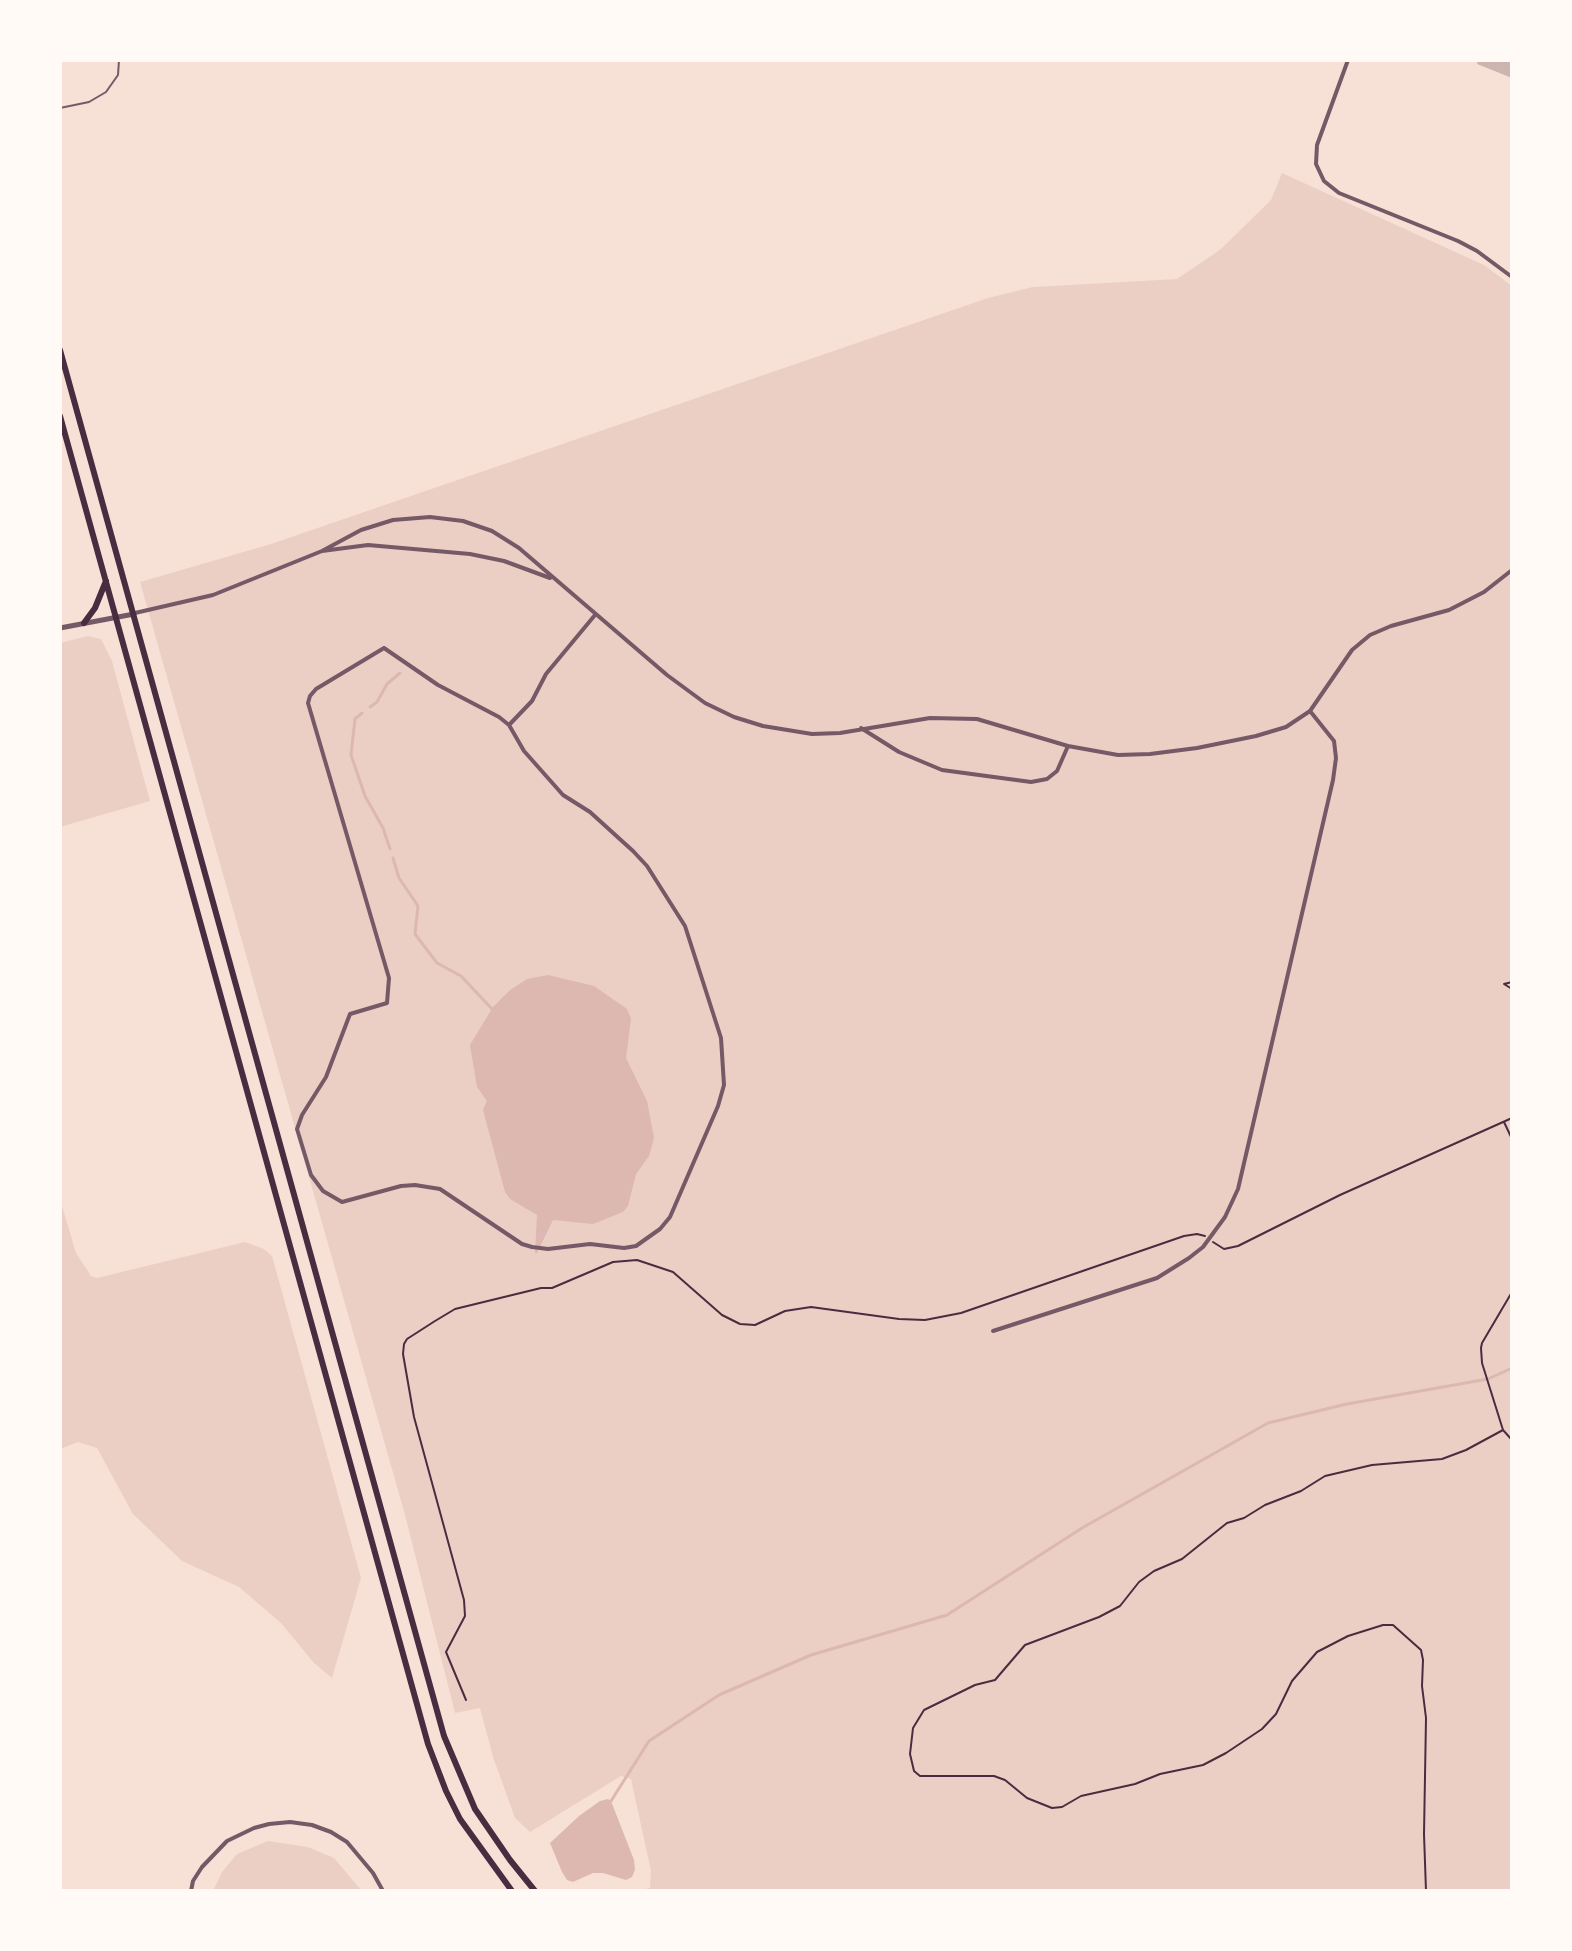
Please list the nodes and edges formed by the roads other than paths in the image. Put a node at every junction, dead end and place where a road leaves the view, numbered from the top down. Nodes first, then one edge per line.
1 (119, 60) edge
2 (1348, 60) edge
3 (60, 108) edge
4 (1512, 277) edge
5 (60, 350) edge
6 (60, 416) edge
7 (322, 551) junction
8 (1512, 570) edge
9 (552, 579) junction
10 (106, 581) junction
11 (135, 613) junction
12 (595, 615) junction
13 (116, 616) junction
14 (84, 623) junction
15 (60, 628) edge
16 (1310, 711) junction
17 (509, 725) junction
18 (860, 727) junction
19 (1068, 746) junction
20 (244, 1011) junction
21 (227, 1016) junction
22 (993, 1331) dead end
23 (435, 1703) junction
24 (418, 1708) junction
25 (191, 1891) edge
26 (383, 1891) edge
27 (512, 1891) edge
28 (535, 1891) edge

1 - 3 lane
2 - 4 street
5 - 11 main road
6 - 10 main road
7 - 9 street
7 - 9 street
7 - 11 street
8 - 16 street
9 - 12 street
10 - 13 main road
10 - 14 main road
11 - 13 street
11 - 20 main road
12 - 17 street
12 - 18 street
13 - 14 street
13 - 21 main road
14 - 15 street
16 - 19 street
16 - 22 street
17 - 17 street
18 - 19 street
18 - 19 street
20 - 21 main road
20 - 23 main road
21 - 24 main road
23 - 24 main road
23 - 28 main road
24 - 27 main road
25 - 26 street

